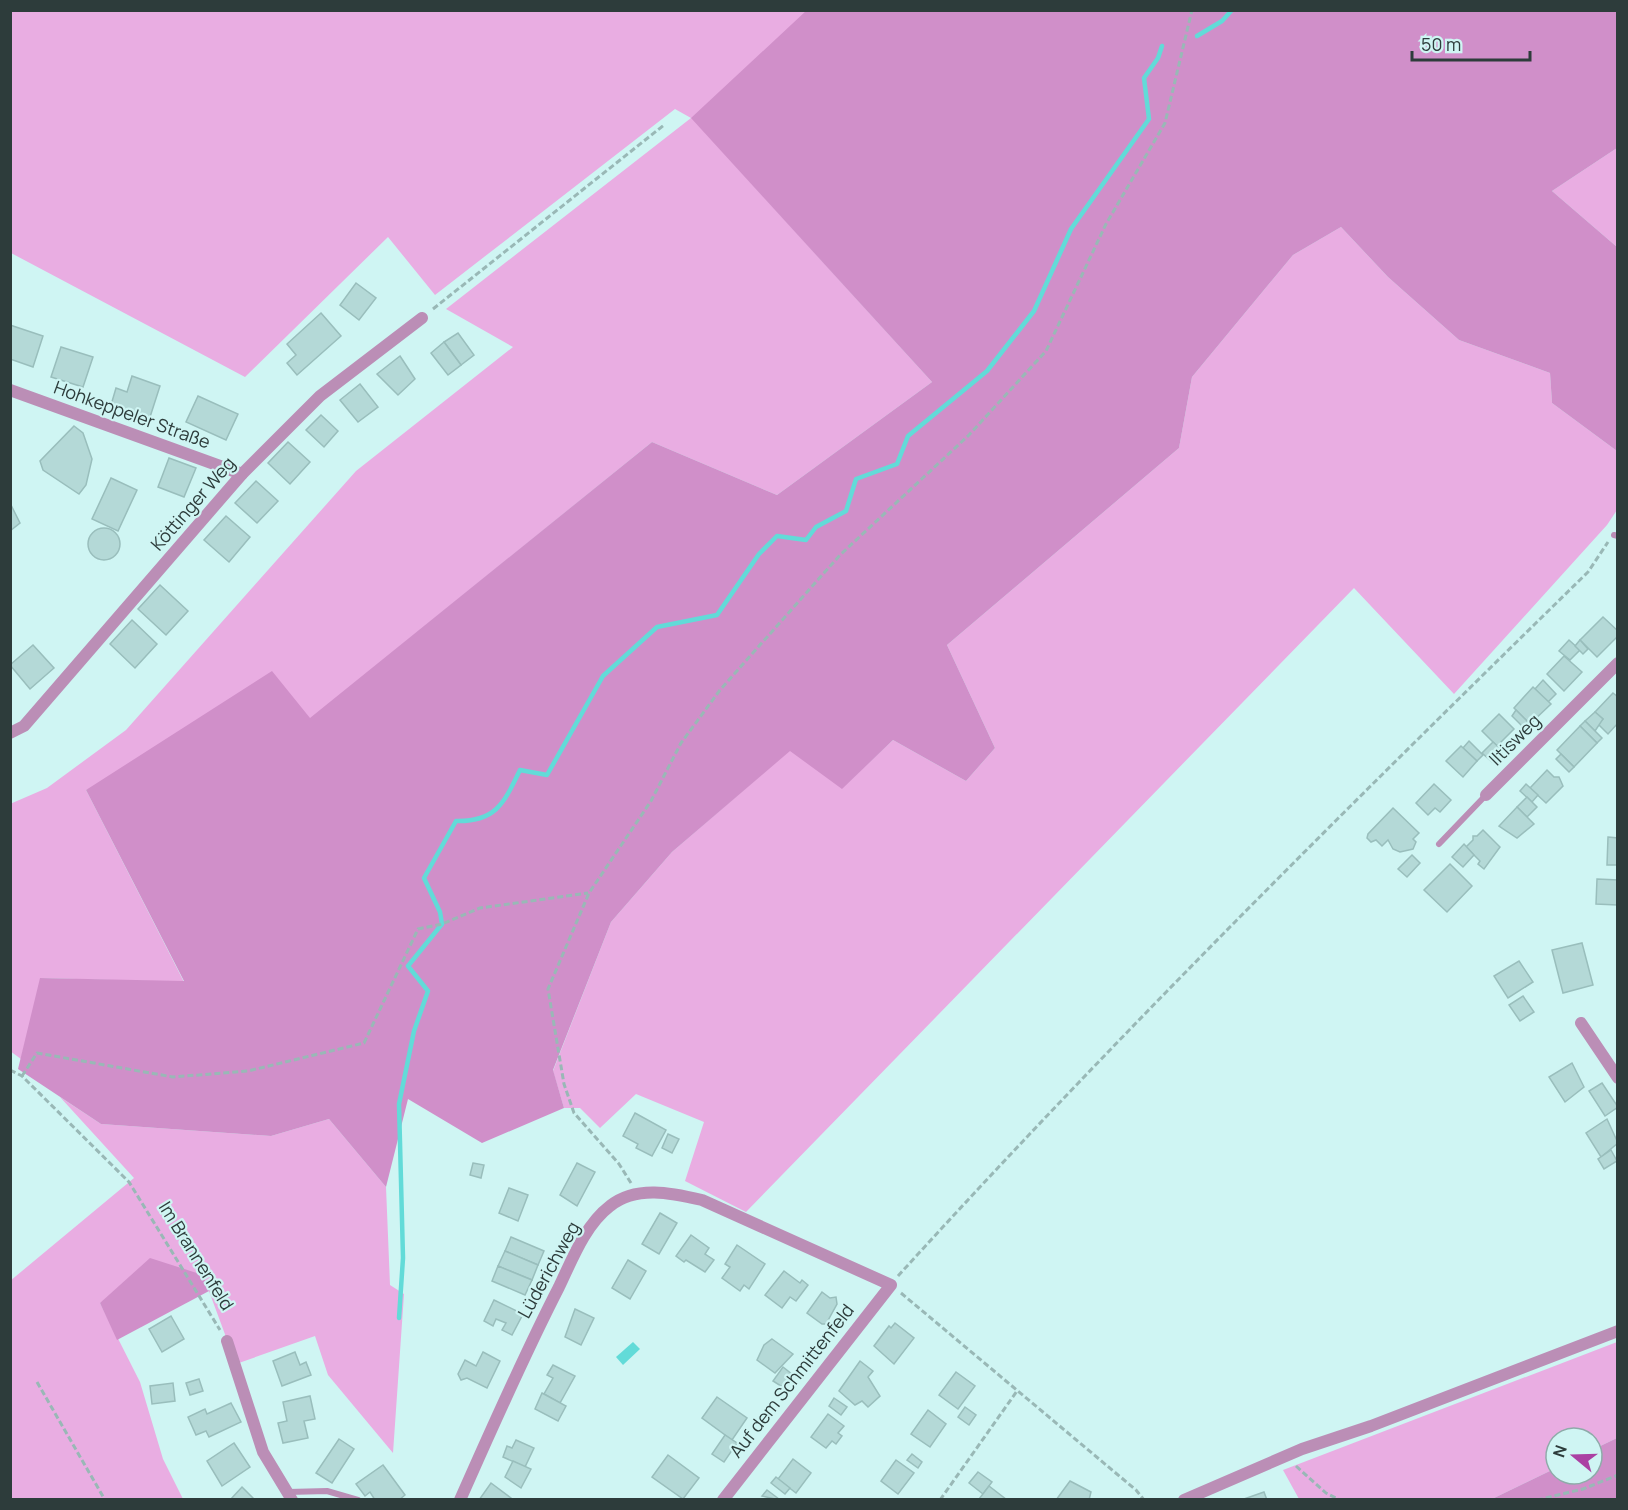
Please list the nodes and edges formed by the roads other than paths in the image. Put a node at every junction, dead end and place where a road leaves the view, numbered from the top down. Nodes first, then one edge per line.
1 (422, 318) road end
2 (10, 390) edge
3 (242, 474) junction
4 (1617, 663) edge
5 (10, 733) edge
6 (1486, 795) joint
7 (1439, 844) dead end
8 (1581, 1023) dead end
9 (1617, 1078) edge
10 (891, 1285) joint
11 (1617, 1331) edge
12 (227, 1341) road end
13 (290, 1496) edge
14 (358, 1500) edge
15 (460, 1500) edge
16 (723, 1500) edge
17 (1184, 1500) edge

1 - 3 street, Köttinger Weg
2 - 3 street, Hohkeppeler Straße
3 - 5 street, Köttinger Weg
4 - 6 street, Iltisweg
6 - 7 lane, Iltisweg
8 - 9 street
10 - 15 street, Lüderichweg
10 - 16 street, Auf dem Schmittenfeld
11 - 17 street
12 - 13 street
13 - 14 lane

